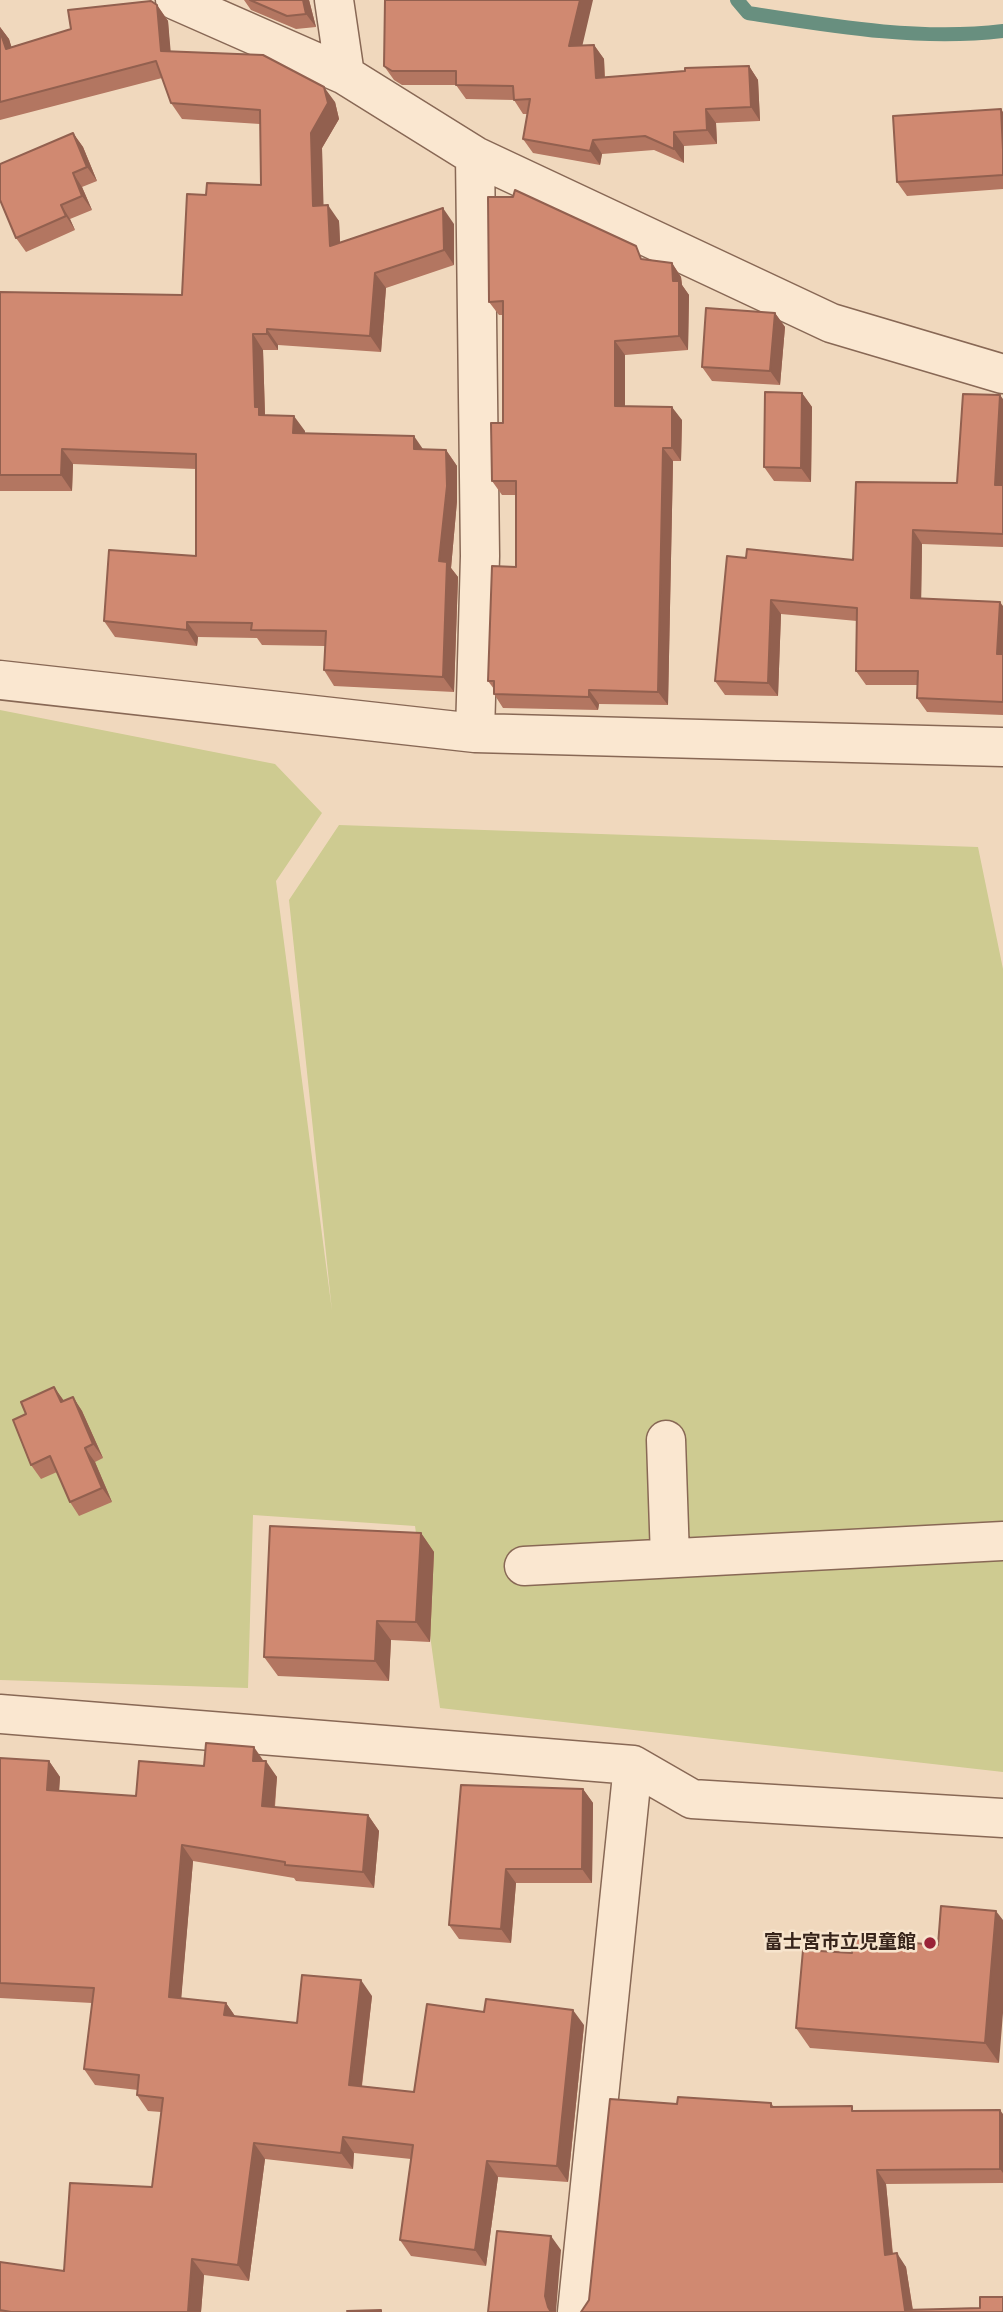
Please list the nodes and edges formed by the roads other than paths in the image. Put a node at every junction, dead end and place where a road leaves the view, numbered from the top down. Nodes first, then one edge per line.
1 (174, 0) edge
2 (334, 0) edge
3 (345, 75) junction
4 (475, 156) junction
5 (1003, 374) edge
6 (0, 680) edge
7 (475, 733) junction
8 (1003, 747) edge
9 (666, 1440) dead end
10 (1003, 1541) edge
11 (670, 1558) junction
12 (524, 1566) dead end
13 (0, 1714) edge
14 (633, 1765) junction
15 (1003, 1818) edge
16 (577, 2312) edge

1 - 3 street
2 - 3 street
3 - 4 street
4 - 5 street
4 - 7 street
6 - 7 street
7 - 8 street
9 - 11 street
10 - 11 street
11 - 12 street
13 - 14 street
14 - 15 street
14 - 16 street

